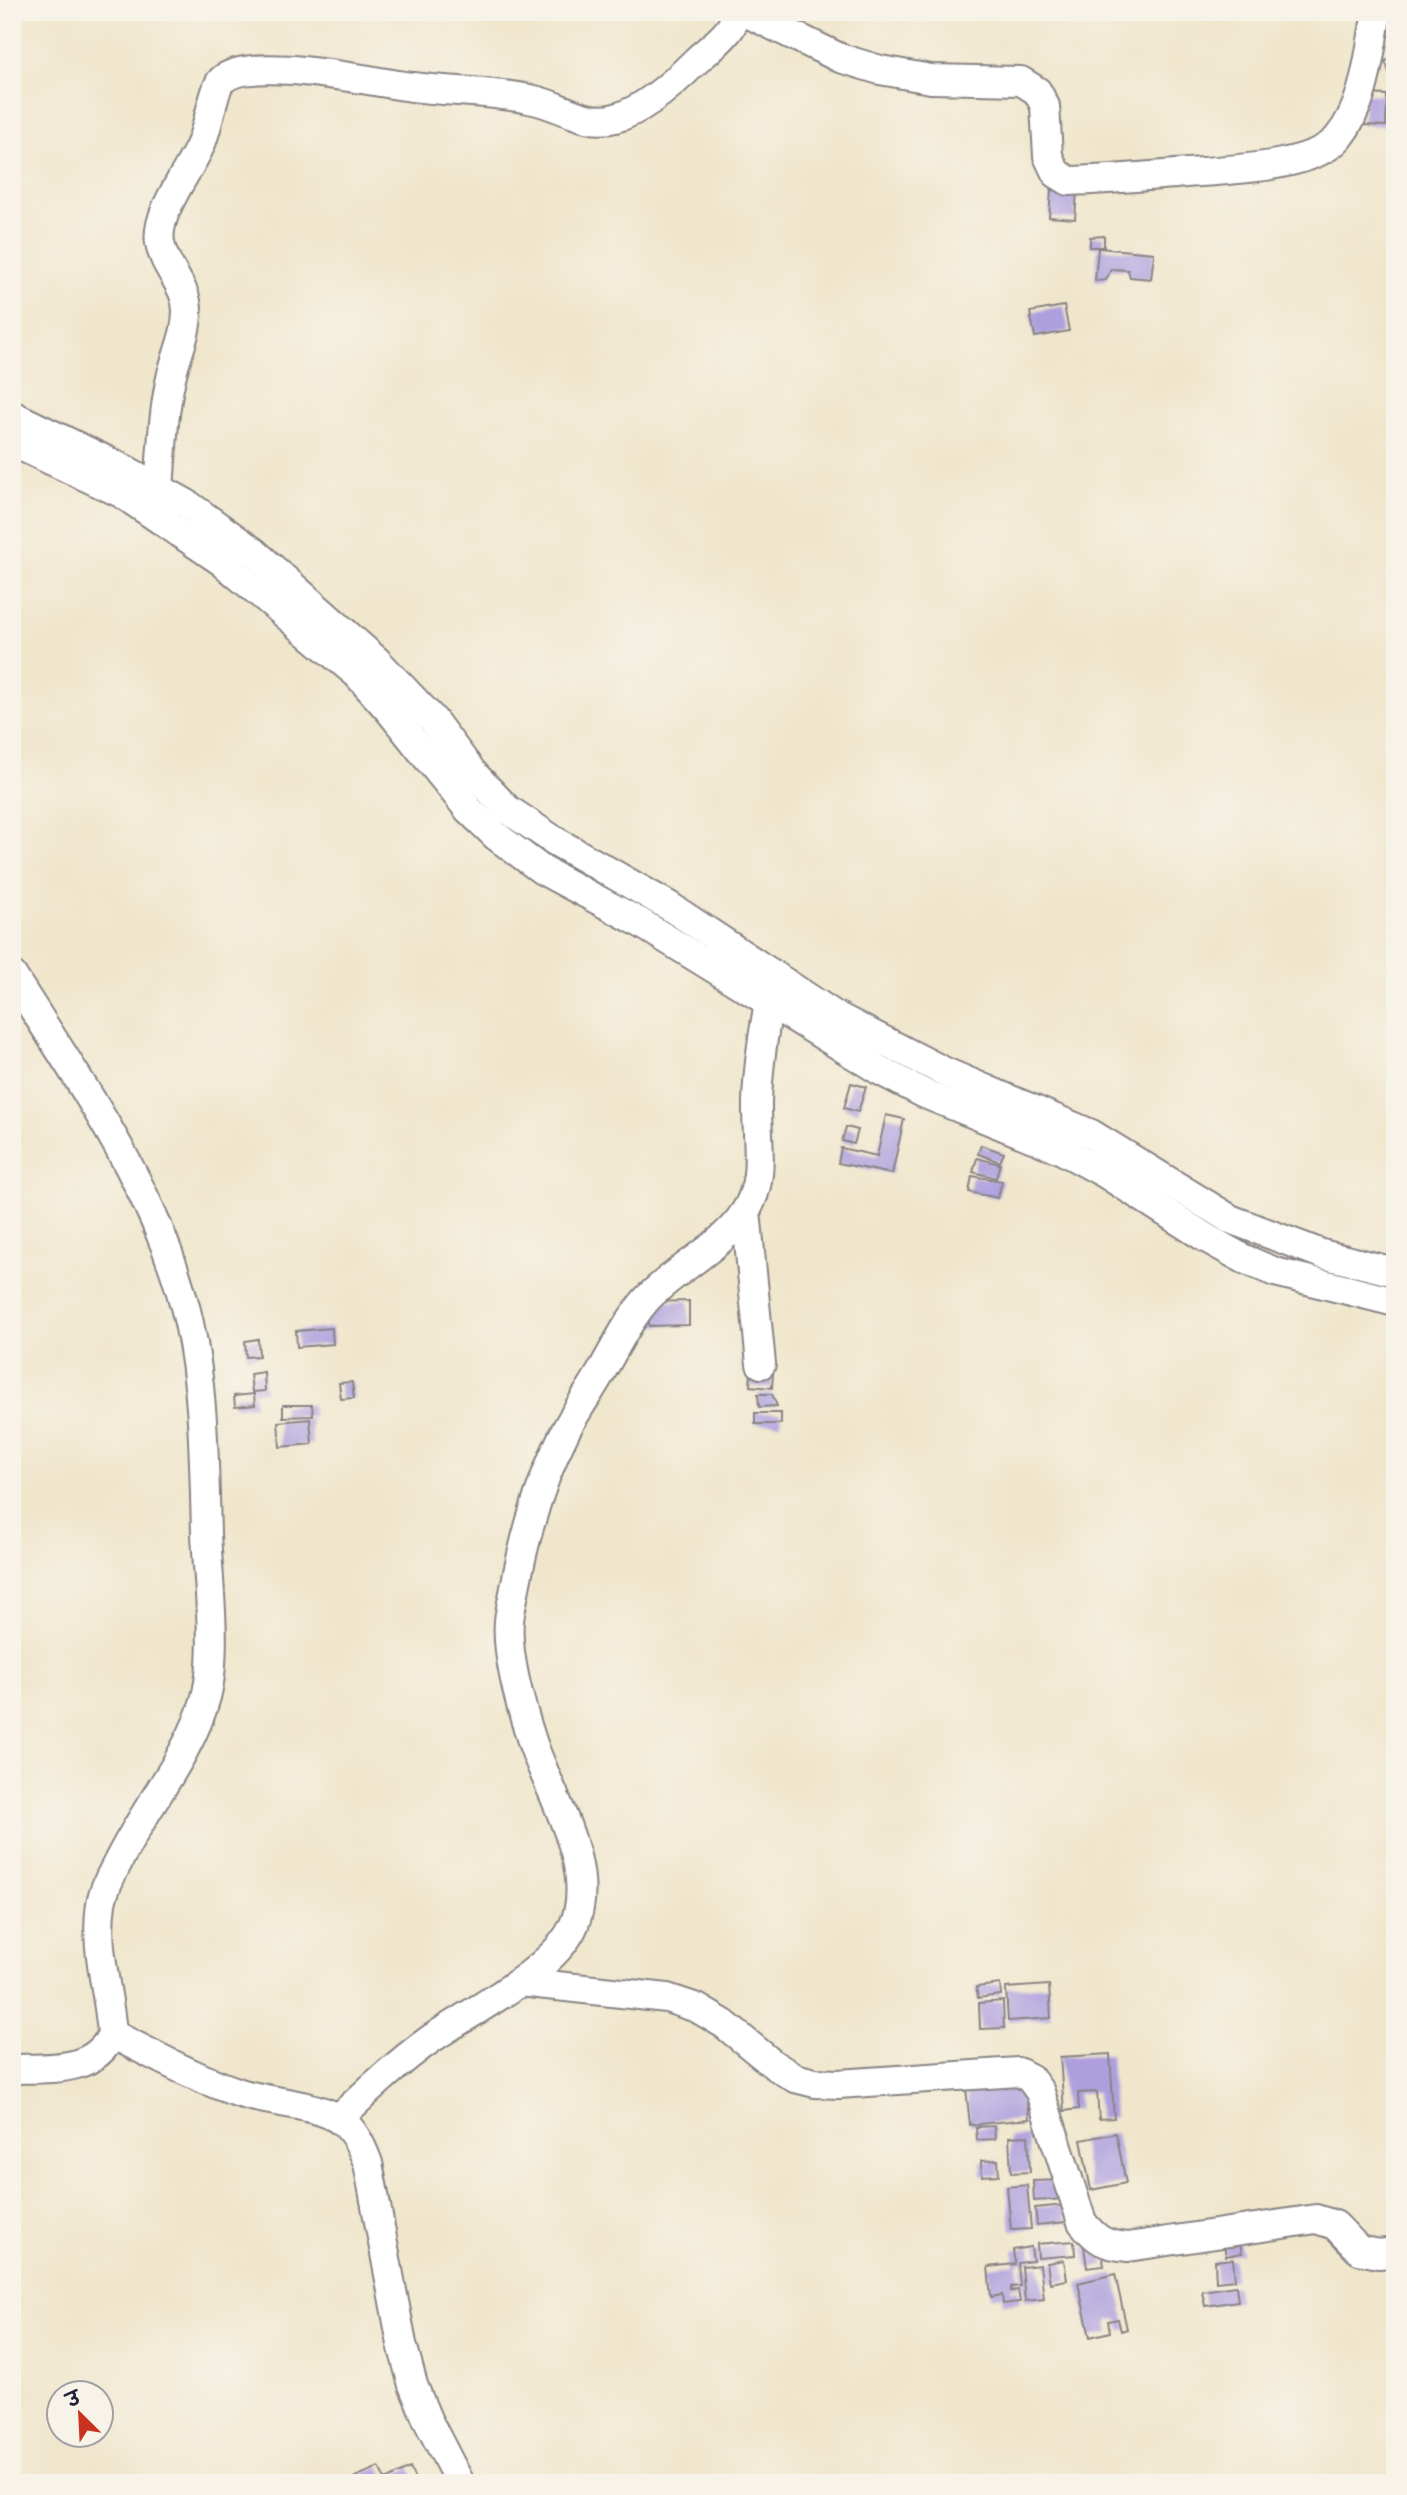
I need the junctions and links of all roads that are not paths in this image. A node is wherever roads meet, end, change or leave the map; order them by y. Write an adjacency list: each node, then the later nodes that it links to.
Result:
1 (737, 12): 6 (street)
2 (745, 12): 3 (street)
3 (1377, 12)
4 (12, 415): 6 (street)
5 (12, 442): 8 (street)
6 (159, 488): 10 (street)
7 (12, 975): 14 (street)
8 (769, 1003): 9 (street); 11 (street)
9 (746, 1211): 12 (street); 13 (street)
10 (1395, 1272)
11 (1395, 1302)
12 (761, 1364)
13 (520, 1982): 16 (street); 17 (street)
14 (112, 2034): 15 (street); 16 (street)
15 (12, 2069)
16 (338, 2119): 18 (street)
17 (1395, 2252)
18 (460, 2483)

